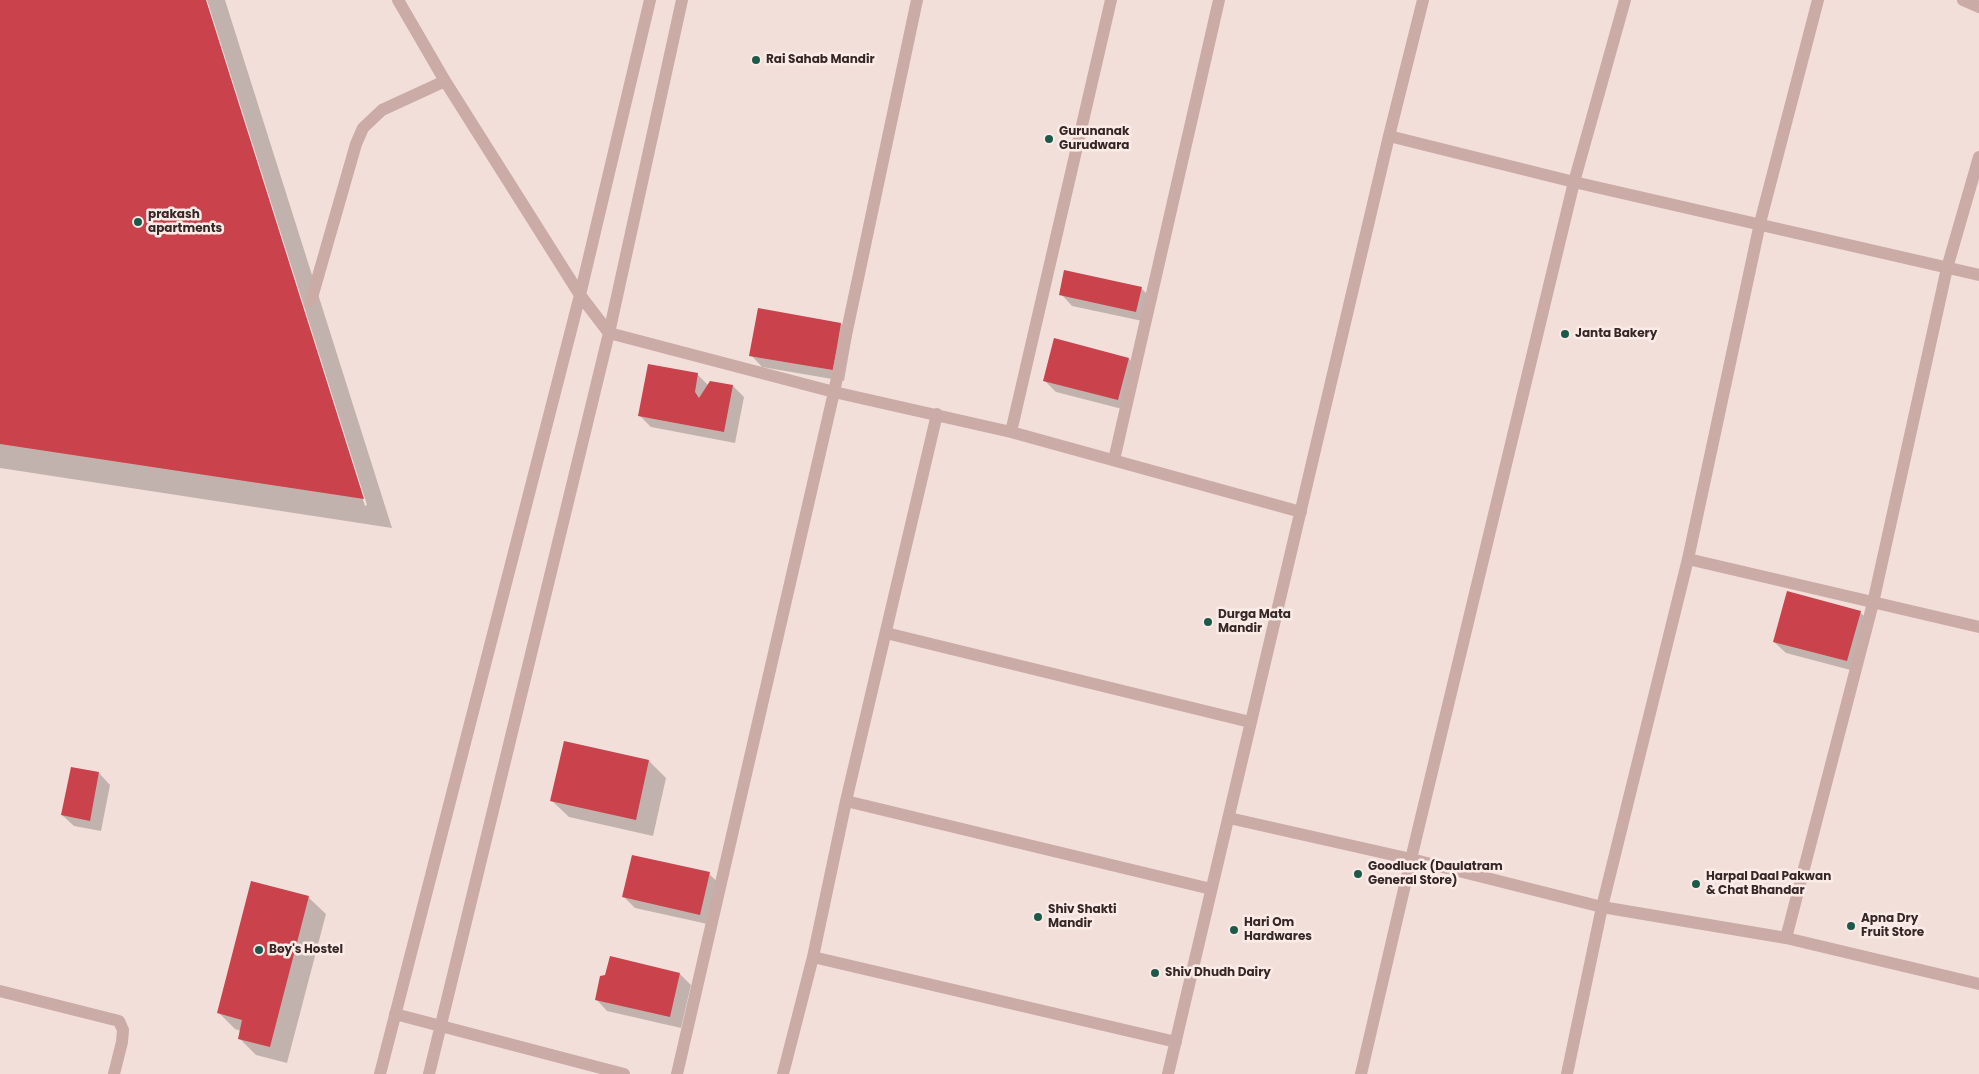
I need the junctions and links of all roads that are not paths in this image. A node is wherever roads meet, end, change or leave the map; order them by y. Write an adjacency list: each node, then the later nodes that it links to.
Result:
1 (398, 0): 12 (street)
2 (650, 0): 19 (street)
3 (682, 0): 21 (street)
4 (917, 0): 22 (street)
5 (1111, 0): 24 (street)
6 (1219, 0): 25 (street)
7 (1423, 0): 13 (street)
8 (1625, 0): 15 (street)
9 (1818, 0): 16 (street)
10 (1963, 0): 11 (street)
11 (1979, 7)
12 (445, 81): 19 (street); 20 (street)
13 (1389, 136): 15 (street); 26 (street)
14 (1979, 157): 17 (street)
15 (1574, 182): 16 (street); 34 (street)
16 (1760, 223): 17 (street); 27 (street)
17 (1947, 268): 18 (street); 28 (street)
18 (1979, 274)
19 (580, 295): 21 (street); 41 (street)
20 (311, 301)
21 (610, 333): 22 (street); 42 (street)
22 (834, 392): 23 (street); 48 (street)
23 (938, 414): 24 (street); 30 (street)
24 (1011, 432): 25 (street)
25 (1114, 460): 26 (street)
26 (1301, 512): 31 (street)
27 (1688, 560): 28 (street); 36 (street)
28 (1873, 603): 29 (street); 37 (street)
29 (1979, 627)
30 (886, 633): 31 (street); 32 (street)
31 (1250, 722): 33 (street)
32 (846, 801): 35 (street); 38 (street)
33 (1229, 818): 34 (street); 35 (street)
34 (1411, 859): 36 (street); 51 (street)
35 (1211, 889): 43 (street)
36 (1602, 907): 37 (street); 52 (street)
37 (1786, 938): 39 (street)
38 (813, 958): 43 (street); 49 (street)
39 (1979, 984)
40 (0, 991): 44 (street)
41 (396, 1014): 42 (street); 45 (street)
42 (441, 1026): 46 (street); 47 (street)
43 (1176, 1042): 50 (street)
44 (114, 1074)
45 (380, 1074)
46 (429, 1074)
47 (624, 1074)
48 (677, 1074)
49 (784, 1074)
50 (1168, 1074)
51 (1361, 1074)
52 (1567, 1074)

